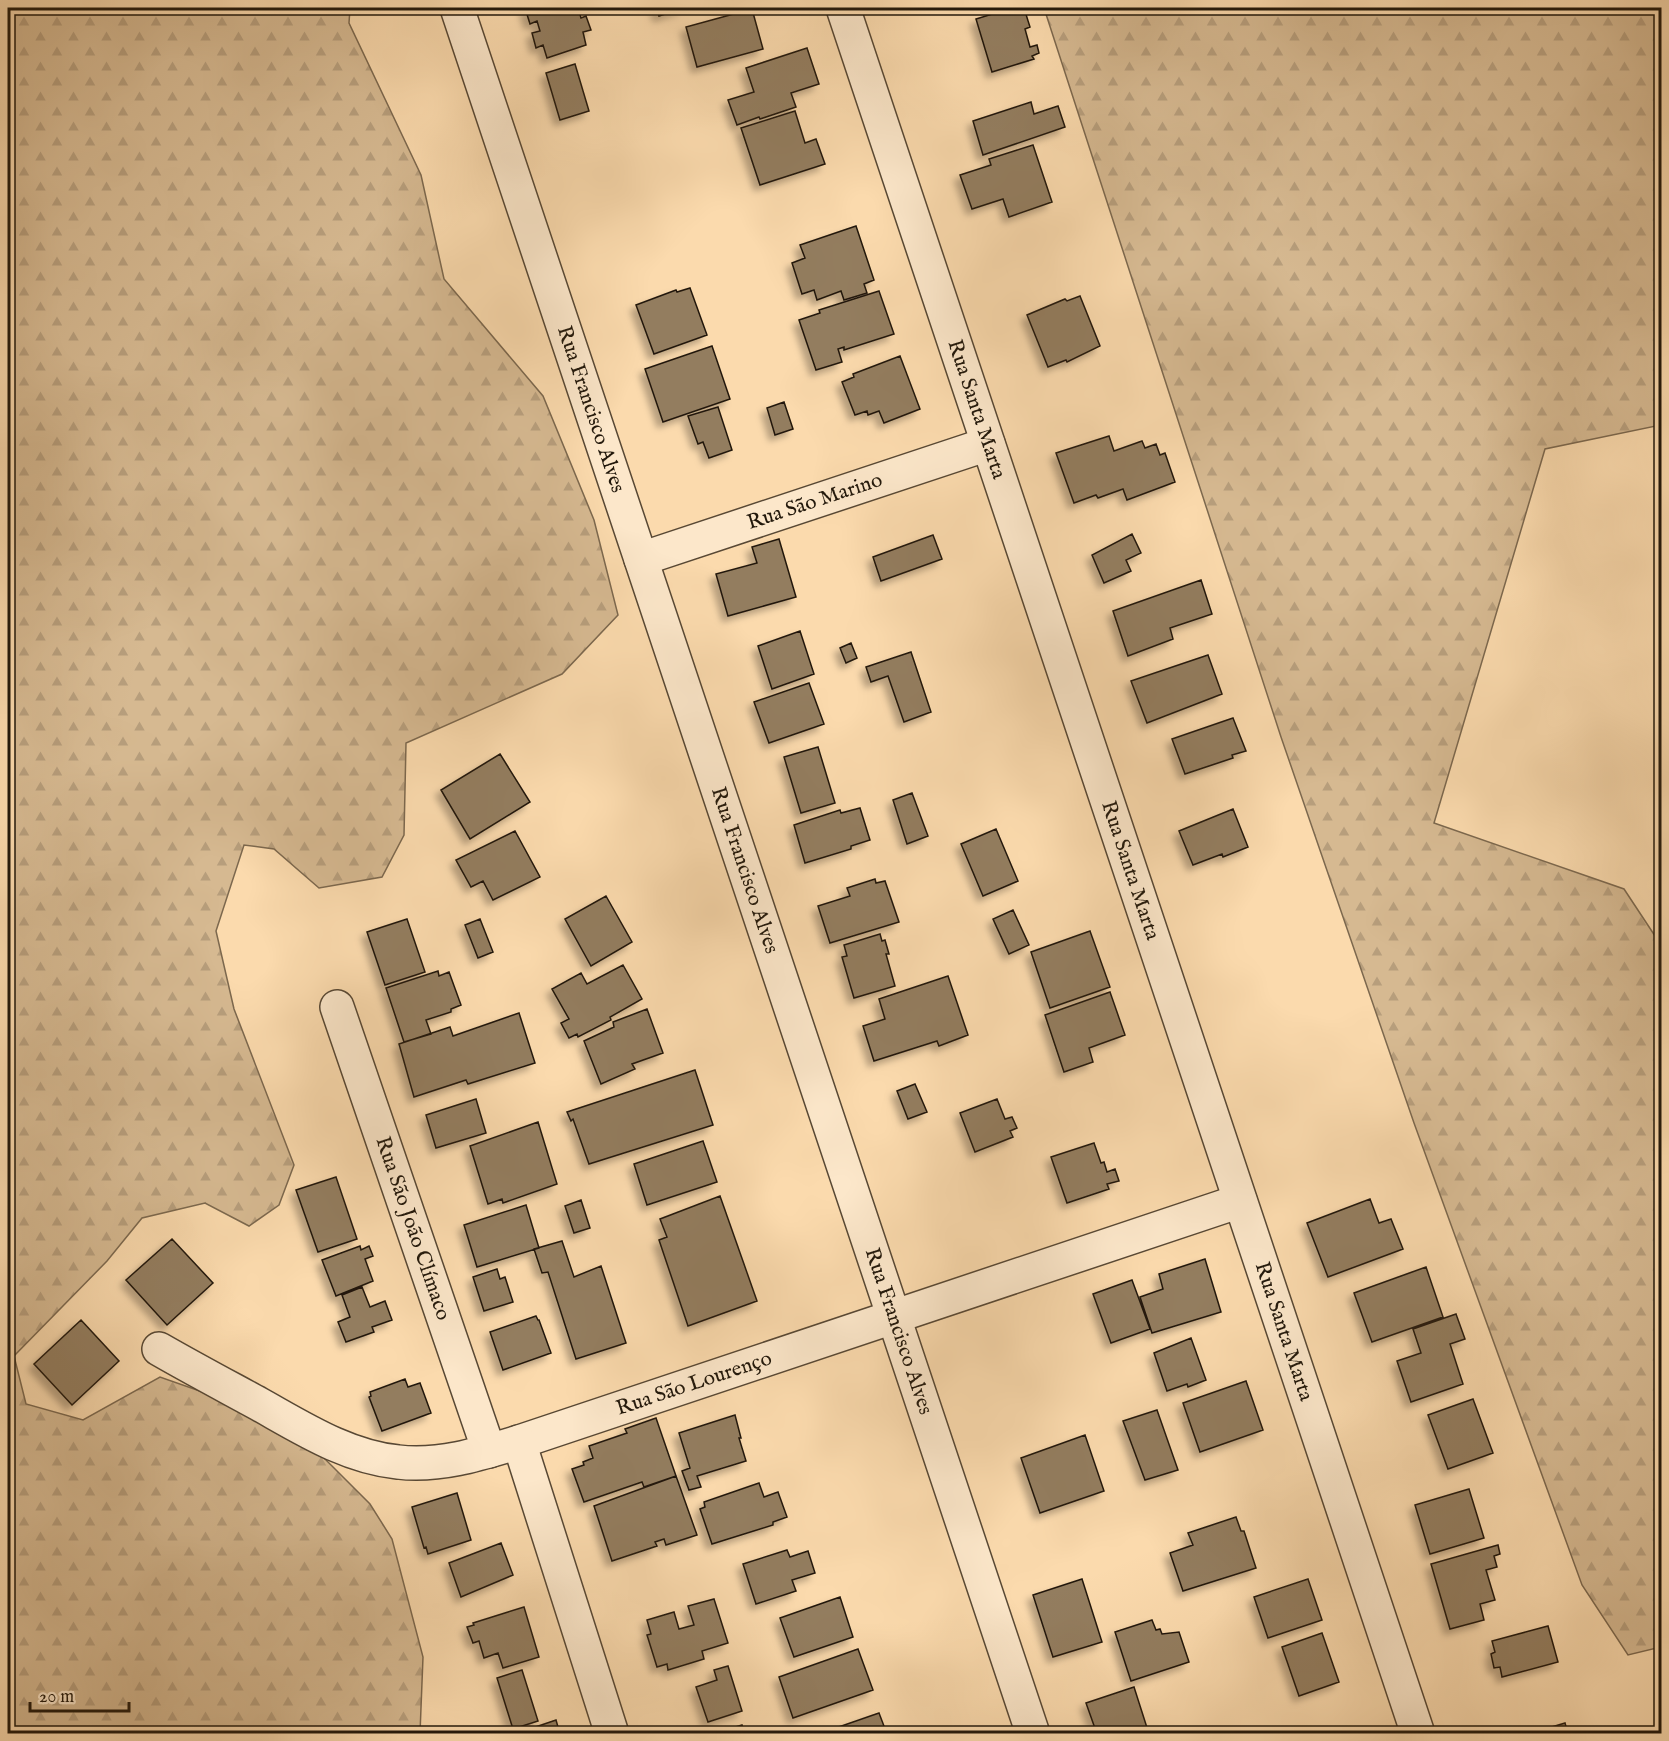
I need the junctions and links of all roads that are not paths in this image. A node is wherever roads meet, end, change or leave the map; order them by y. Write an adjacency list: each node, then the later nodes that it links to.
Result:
1 (457, 8): 4 (street, Rua Francisco Alves)
2 (843, 8): 3 (street, Rua Santa Marta)
3 (988, 444): 4 (street, Rua São Marino); 6 (street, Rua Santa Marta)
4 (641, 559): 7 (street, Rua Francisco Alves)
5 (338, 1007): 9 (street, Rua São João Clímaco)
6 (1240, 1201): 7 (street, Rua São Lourenço); 12 (street, Rua Santa Marta)
7 (894, 1318): 9 (street, Rua São Lourenço); 11 (street, Rua Francisco Alves)
8 (159, 1349): 9 (street, Rua São Lourenço)
9 (504, 1447): 10 (street, Rua São João Clímaco)
10 (612, 1734)
11 (1033, 1734)
12 (1418, 1734)

